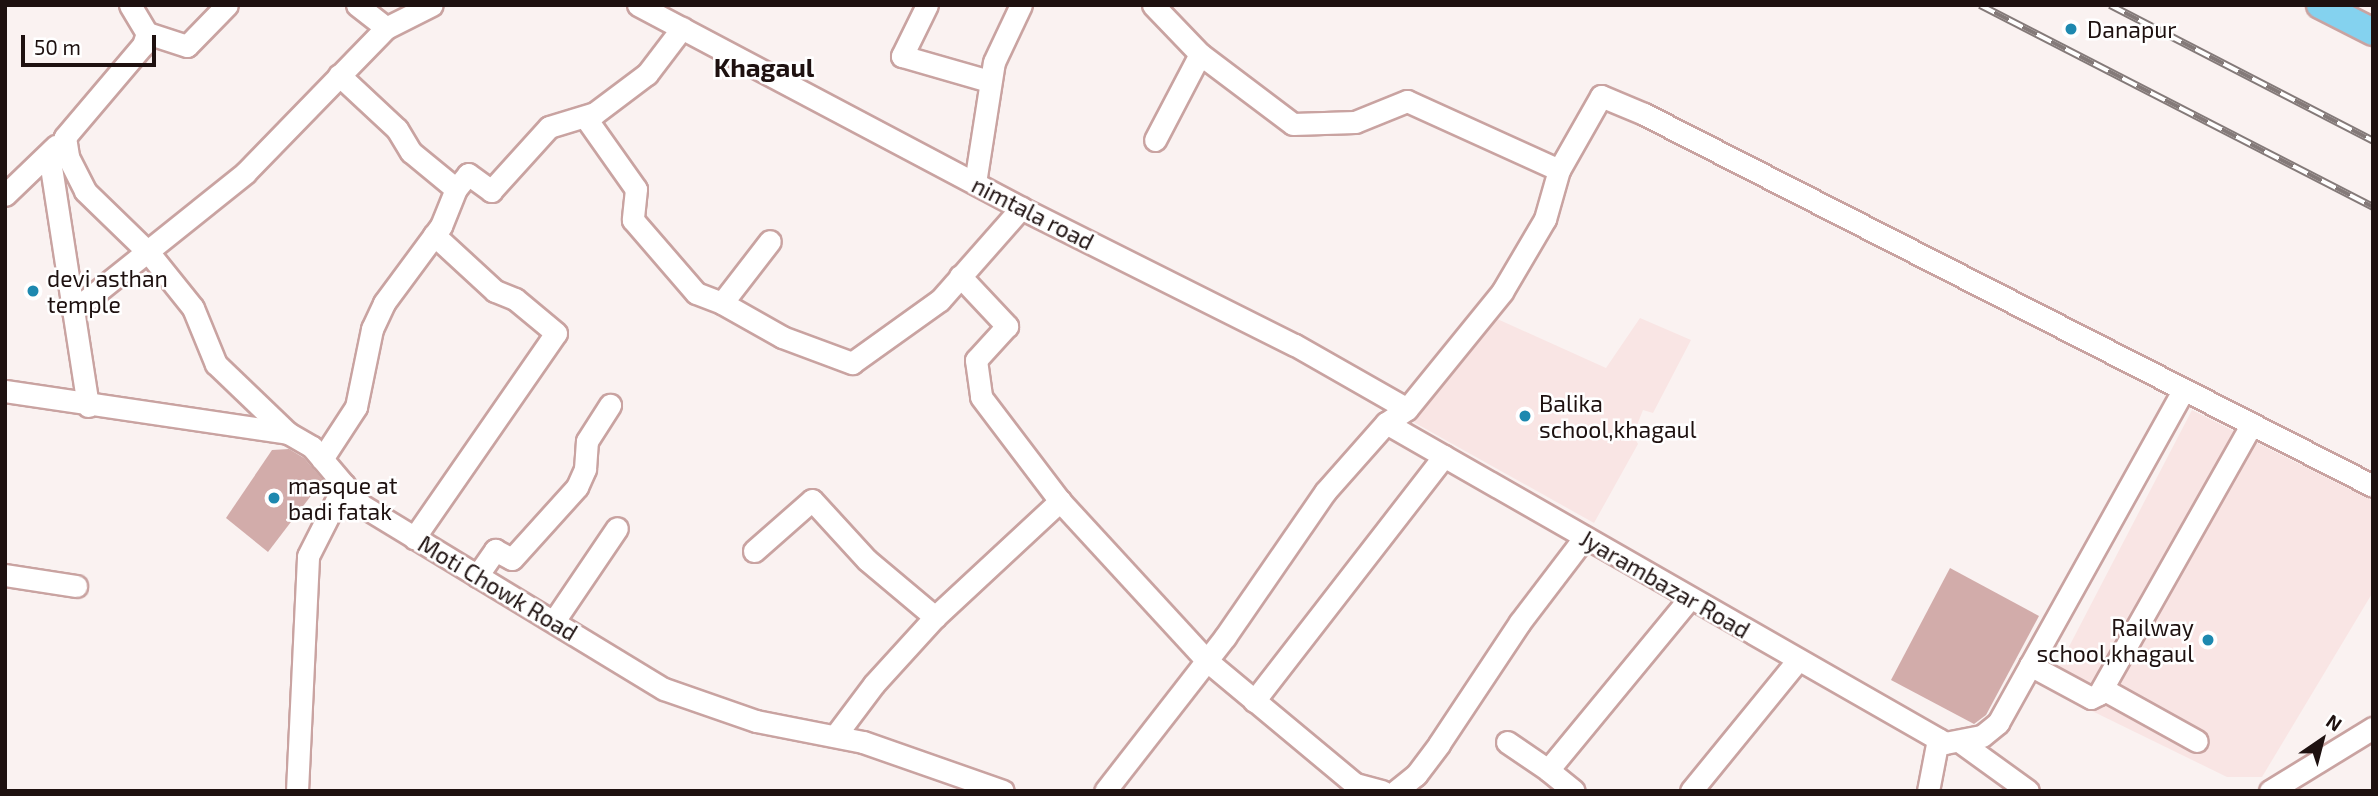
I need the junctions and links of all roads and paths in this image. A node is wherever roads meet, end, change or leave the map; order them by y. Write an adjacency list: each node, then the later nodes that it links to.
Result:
1 (130, 5): 13 (street)
2 (227, 5): 13 (street)
3 (357, 5): 10 (street)
4 (432, 5): 10 (street)
5 (638, 5): 11 (street, nimtala road)
6 (928, 5): 16 (street)
7 (1021, 5): 16 (street)
8 (1153, 5): 14 (street)
9 (2320, 5): 12 (main road)
10 (386, 28): 15 (street)
11 (682, 28): 17 (street); 22 (street, nimtala road)
12 (2373, 32)
13 (147, 33): 18 (street)
14 (1199, 54): 19 (street); 21 (street)
15 (339, 75): 23 (street); 28 (street)
16 (989, 81): 22 (street)
17 (585, 117): 23 (street); 30 (street)
18 (65, 137): 20 (street); 28 (street)
19 (1155, 140)
20 (49, 154): 24 (street); 31 (street)
21 (1559, 170): 32 (street); 36 (street)
22 (975, 183): 25 (street, nimtala road)
23 (456, 189): 26 (street)
24 (5, 195)
25 (1021, 208): 29 (street); 36 (street, nimtala road)
26 (434, 235): 41 (street); 46 (street)
27 (770, 241): 30 (street)
28 (149, 253): 31 (street); 39 (street)
29 (960, 276): 30 (street); 44 (street)
30 (722, 303)
31 (73, 311): 34 (street)
32 (2183, 390): 38 (street); 57 (street)
33 (5, 391): 34 (street, Moti Chowk Road)
34 (88, 405): 39 (street, Moti Chowk Road)
35 (610, 405): 50 (street)
36 (1407, 409): 37 (street)
37 (1386, 422): 40 (street, Jyarambazar Road); 55 (street)
38 (2252, 424): 43 (street); 58 (street)
39 (288, 433): 41 (street, Moti Chowk Road)
40 (1444, 456): 47 (street, Jyarambazar Road); 59 (street)
41 (322, 459): 42 (street, Moti Chowk Road)
42 (344, 485): 46 (street, Moti Chowk Road); 66 (street)
43 (2373, 486)
44 (1060, 501): 53 (street); 55 (street)
45 (617, 528): 54 (street)
46 (414, 538): 50 (street, Moti Chowk Road)
47 (1584, 538): 52 (street, Jyarambazar Road); 70 (street)
48 (754, 551): 53 (street)
49 (5, 575): 51 (street)
50 (477, 576): 54 (street, Moti Chowk Road)
51 (76, 586)
52 (1689, 599): 56 (street, Jyarambazar Road); 65 (street)
53 (935, 617): 61 (street)
54 (554, 621): 61 (street, Moti Chowk Road)
55 (1206, 660): 59 (street); 68 (street)
56 (1798, 660): 63 (street, Jyarambazar Road); 72 (street)
57 (2030, 665): 58 (street); 63 (street)
58 (2103, 689): 62 (street)
59 (1254, 701): 69 (street)
60 (2373, 728): 75 (street)
61 (835, 736): 67 (street, Moti Chowk Road)
62 (2197, 740)
63 (1947, 741): 73 (street); 74 (street, Jyarambazar Road)
64 (1507, 742): 65 (street)
65 (1548, 770): 71 (street)
66 (297, 791)
67 (1003, 791)
68 (1105, 791)
69 (1382, 791)
70 (1396, 791)
71 (1574, 791)
72 (1691, 791)
73 (1928, 791)
74 (2028, 791)
75 (2270, 791)

